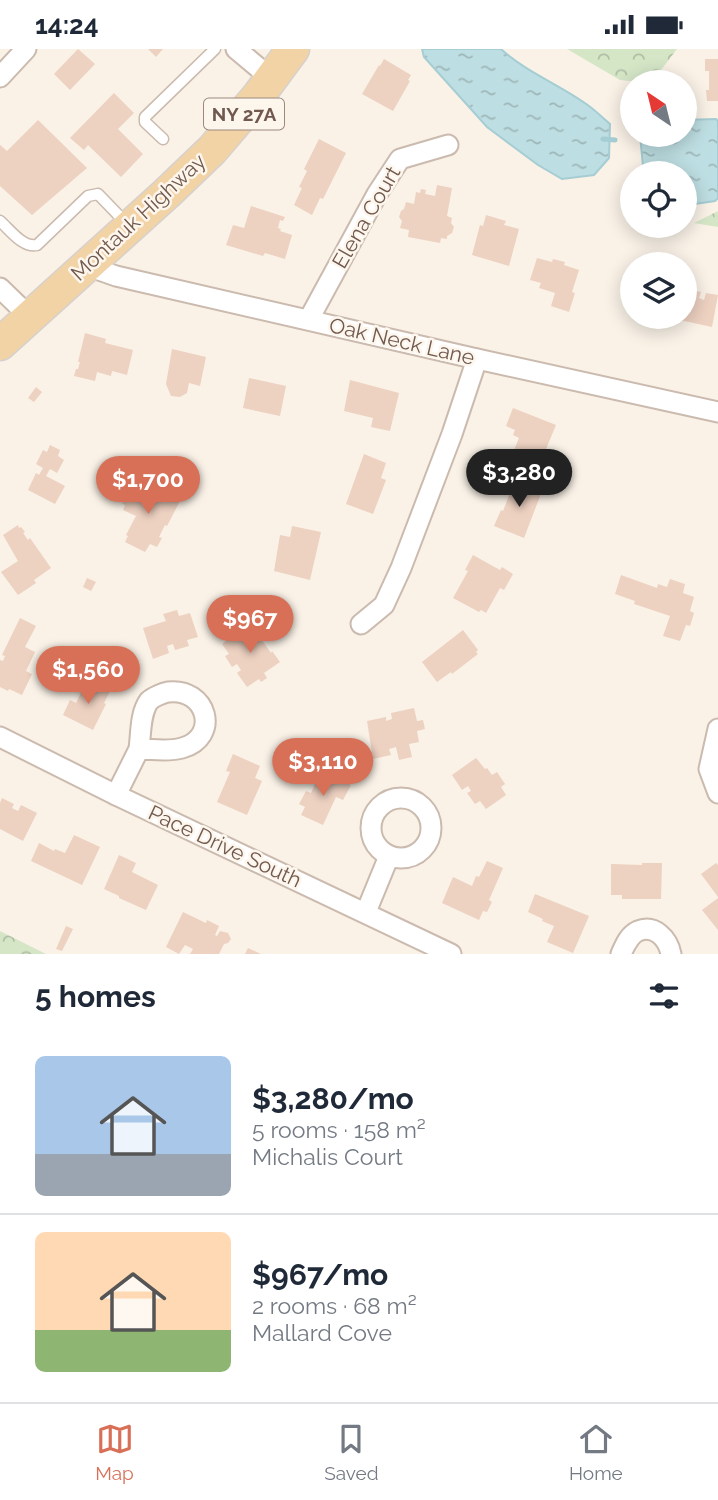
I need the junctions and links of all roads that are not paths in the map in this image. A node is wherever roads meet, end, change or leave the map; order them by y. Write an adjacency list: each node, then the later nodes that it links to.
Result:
1 (26, 49): 5 (street)
2 (215, 49): 7 (lane)
3 (236, 49): 6 (street)
4 (293, 49): 6 (main road, Montauk Highway / NY 27A)
5 (0, 77)
6 (272, 79): 10 (main road, Montauk Highway / NY 27A)
7 (163, 139)
8 (448, 145): 14 (street, Elena Court)
9 (0, 221): 10 (lane)
10 (129, 227): 11 (main road, Montauk Highway / NY 27A)
11 (88, 264): 13 (main road, Montauk Highway / NY 27A); 14 (street, Oak Neck Lane)
12 (0, 288): 13 (street)
13 (30, 317): 15 (main road, Montauk Highway / NY 27A)
14 (309, 319): 16 (street, Oak Neck Lane)
15 (0, 344)
16 (477, 359): 17 (street, Oak Neck Lane); 18 (street)
17 (718, 412)
18 (361, 624)
19 (718, 729): 22 (street)
20 (0, 737): 23 (street, Pace Drive South)
21 (139, 749): 23 (street)
22 (718, 793)
23 (116, 795): 25 (street, Pace Drive South)
24 (389, 856): 25 (street)
25 (366, 912): 26 (street, Pace Drive South)
26 (451, 954)
27 (621, 954): 28 (street)
28 (671, 954)

